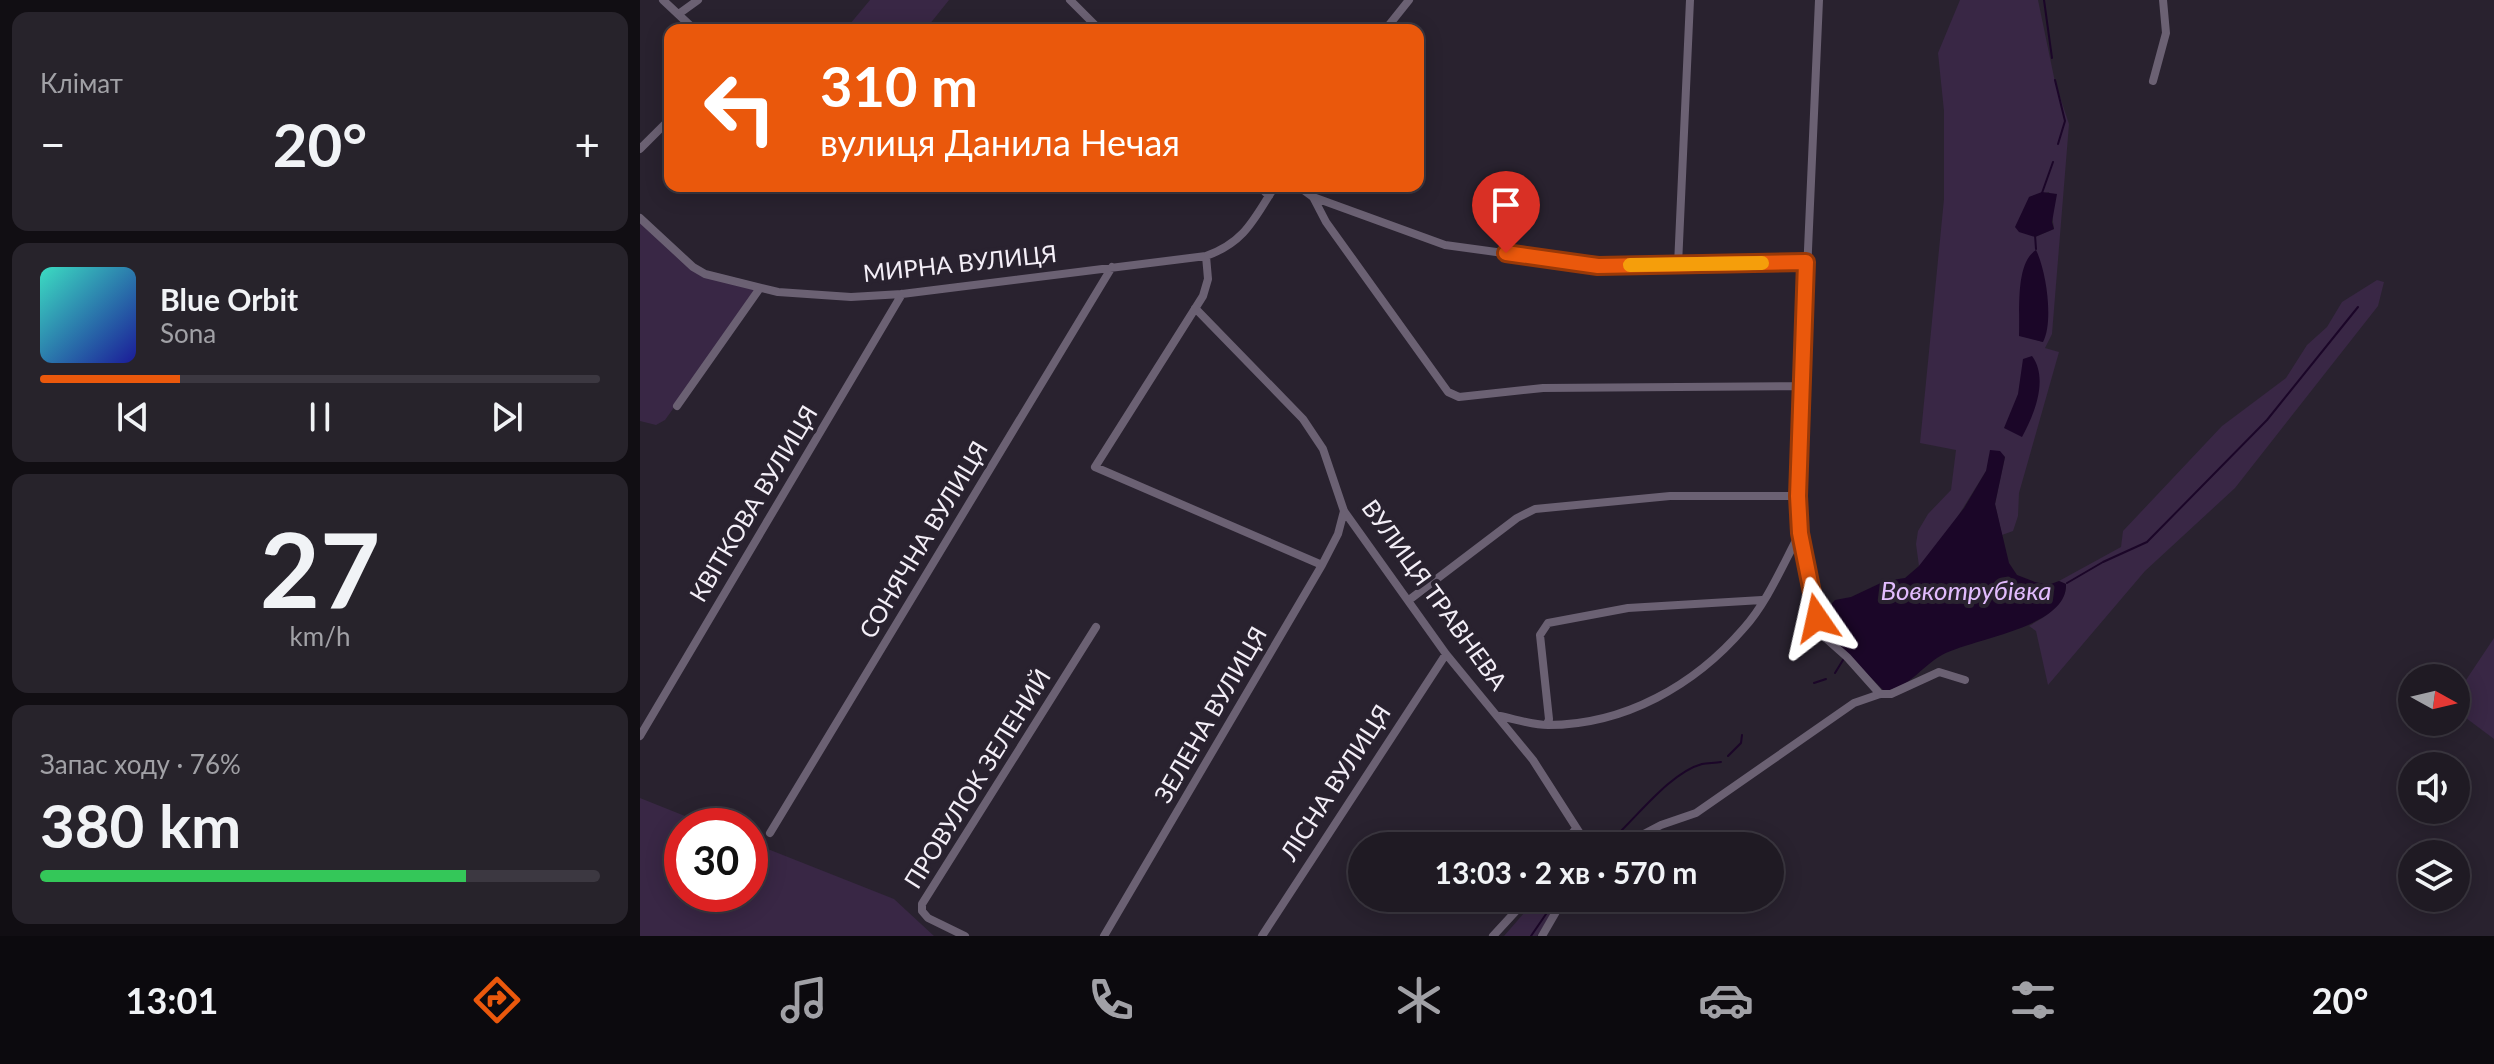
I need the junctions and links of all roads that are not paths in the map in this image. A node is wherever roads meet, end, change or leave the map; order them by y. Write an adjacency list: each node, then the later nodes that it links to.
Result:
1 (663, 0): 8 (street)
2 (698, 0): 8 (street)
3 (1070, 0): 10 (street)
4 (1409, 0): 11 (street)
5 (1690, 0): 23 (street)
6 (1819, 0): 22 (street)
7 (2163, 0): 12 (street)
8 (680, 13): 9 (street)
9 (690, 24)
10 (1094, 24)
11 (1390, 24)
12 (2153, 81)
13 (664, 125): 14 (street)
14 (640, 149)
15 (1265, 192): 18 (street)
16 (1271, 192): 18 (street, МИРНА ВУЛИЦЯ)
17 (1306, 192): 19 (street)
18 (1269, 196): 21 (street, МИРНА ВУЛИЦЯ)
19 (1313, 197): 23 (street); 28 (street)
20 (640, 218): 25 (street, МИРНА ВУЛИЦЯ)
21 (1206, 256): 24 (street, МИРНА ВУЛИЦЯ); 27 (street)
22 (1806, 262): 23 (street); 28 (street)
23 (1678, 265)
24 (1112, 267): 26 (street, МИРНА ВУЛИЦЯ); 45 (street, СОНЯЧНА ВУЛИЦЯ)
25 (760, 288): 26 (street, МИРНА ВУЛИЦЯ); 29 (street)
26 (902, 294): 42 (street, КВІТКОВА ВУЛИЦЯ)
27 (1195, 308): 31 (street, ВУЛИЦЯ ТРАВНЕВА); 33 (street)
28 (1802, 386): 30 (street)
29 (677, 406)
30 (1798, 496): 32 (street); 34 (street)
31 (1344, 511): 33 (street, ЗЕЛЕНА ВУЛИЦЯ); 34 (street, ВУЛИЦЯ ТРАВНЕВА)
32 (1800, 533): 35 (street); 39 (street)
33 (1322, 565): 49 (street, ЗЕЛЕНА ВУЛИЦЯ)
34 (1409, 600): 37 (street, ВУЛИЦЯ ТРАВНЕВА)
35 (1762, 600): 41 (street); 41 (street)
36 (1096, 627): 48 (street, ПРОВУЛОК ЗЕЛЕНИЙ)
37 (1446, 654): 40 (street, ВУЛИЦЯ ТРАВНЕВА); 50 (street, ЛІСНА ВУЛИЦЯ)
38 (1965, 680): 39 (street)
39 (1880, 694): 44 (street)
40 (1499, 716): 41 (street); 43 (street, ВУЛИЦЯ ТРАВНЕВА)
41 (1547, 725)
42 (640, 736)
43 (1575, 830)
44 (1648, 832)
45 (770, 833)
46 (1515, 912): 51 (street)
47 (1556, 912): 52 (street)
48 (965, 936)
49 (1104, 936)
50 (1262, 936)
51 (1493, 936)
52 (1542, 936)

